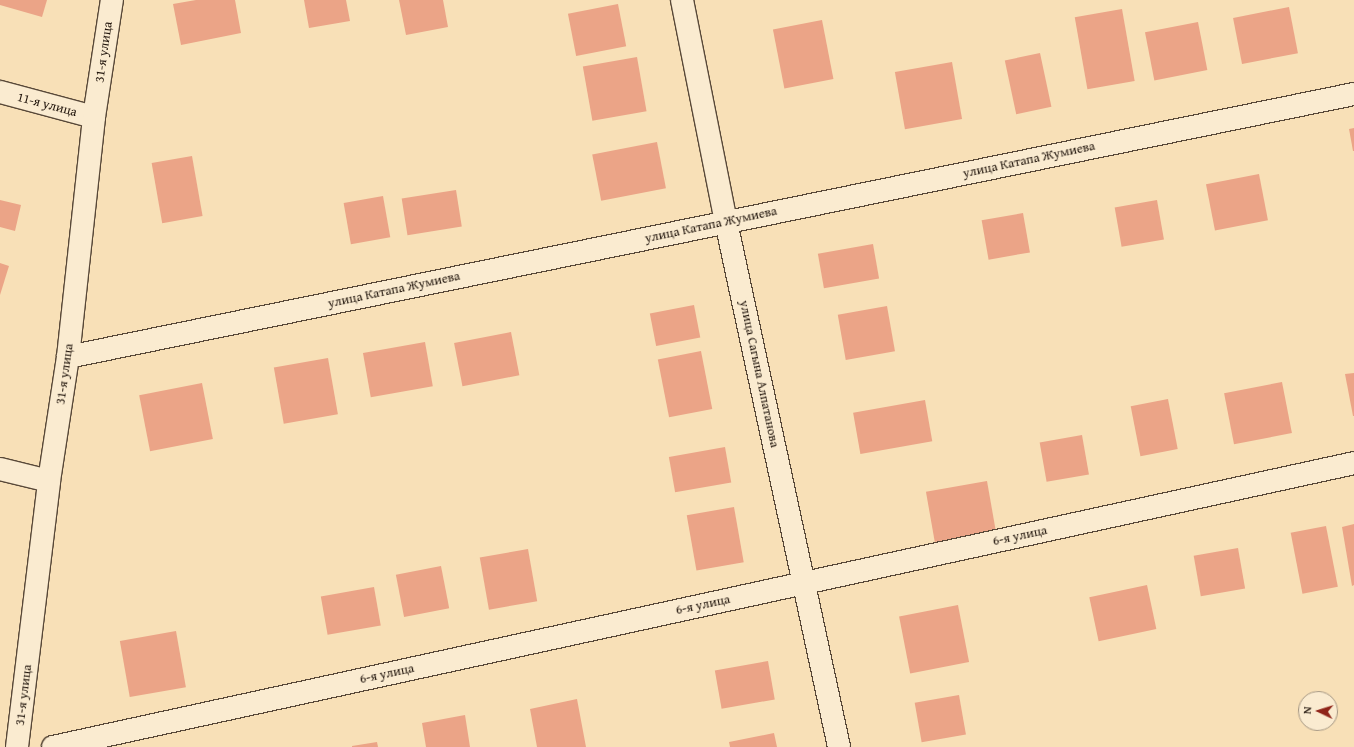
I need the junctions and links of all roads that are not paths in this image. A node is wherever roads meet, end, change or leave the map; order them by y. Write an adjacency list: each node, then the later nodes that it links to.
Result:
1 (112, 0): 5 (street, 31-я улица)
2 (682, 0): 6 (street, улица Сагына Алпатанова)
3 (0, 92): 5 (street, 11-я улица)
4 (1354, 94): 6 (street, улица Катапа Жумиева)
5 (94, 118): 7 (street, 31-я улица)
6 (726, 222): 7 (street, улица Катапа Жумиева); 11 (street, улица Сагына Алпатанова)
7 (68, 357): 10 (street, 31-я улица)
8 (1354, 463): 11 (street, 6-я улица)
9 (0, 469): 10 (street)
10 (49, 481): 12 (street, 31-я улица)
11 (804, 583): 13 (street, 6-я улица); 14 (street, улица Сагына Алпатанова)
12 (17, 747)
13 (53, 747)
14 (840, 747)

